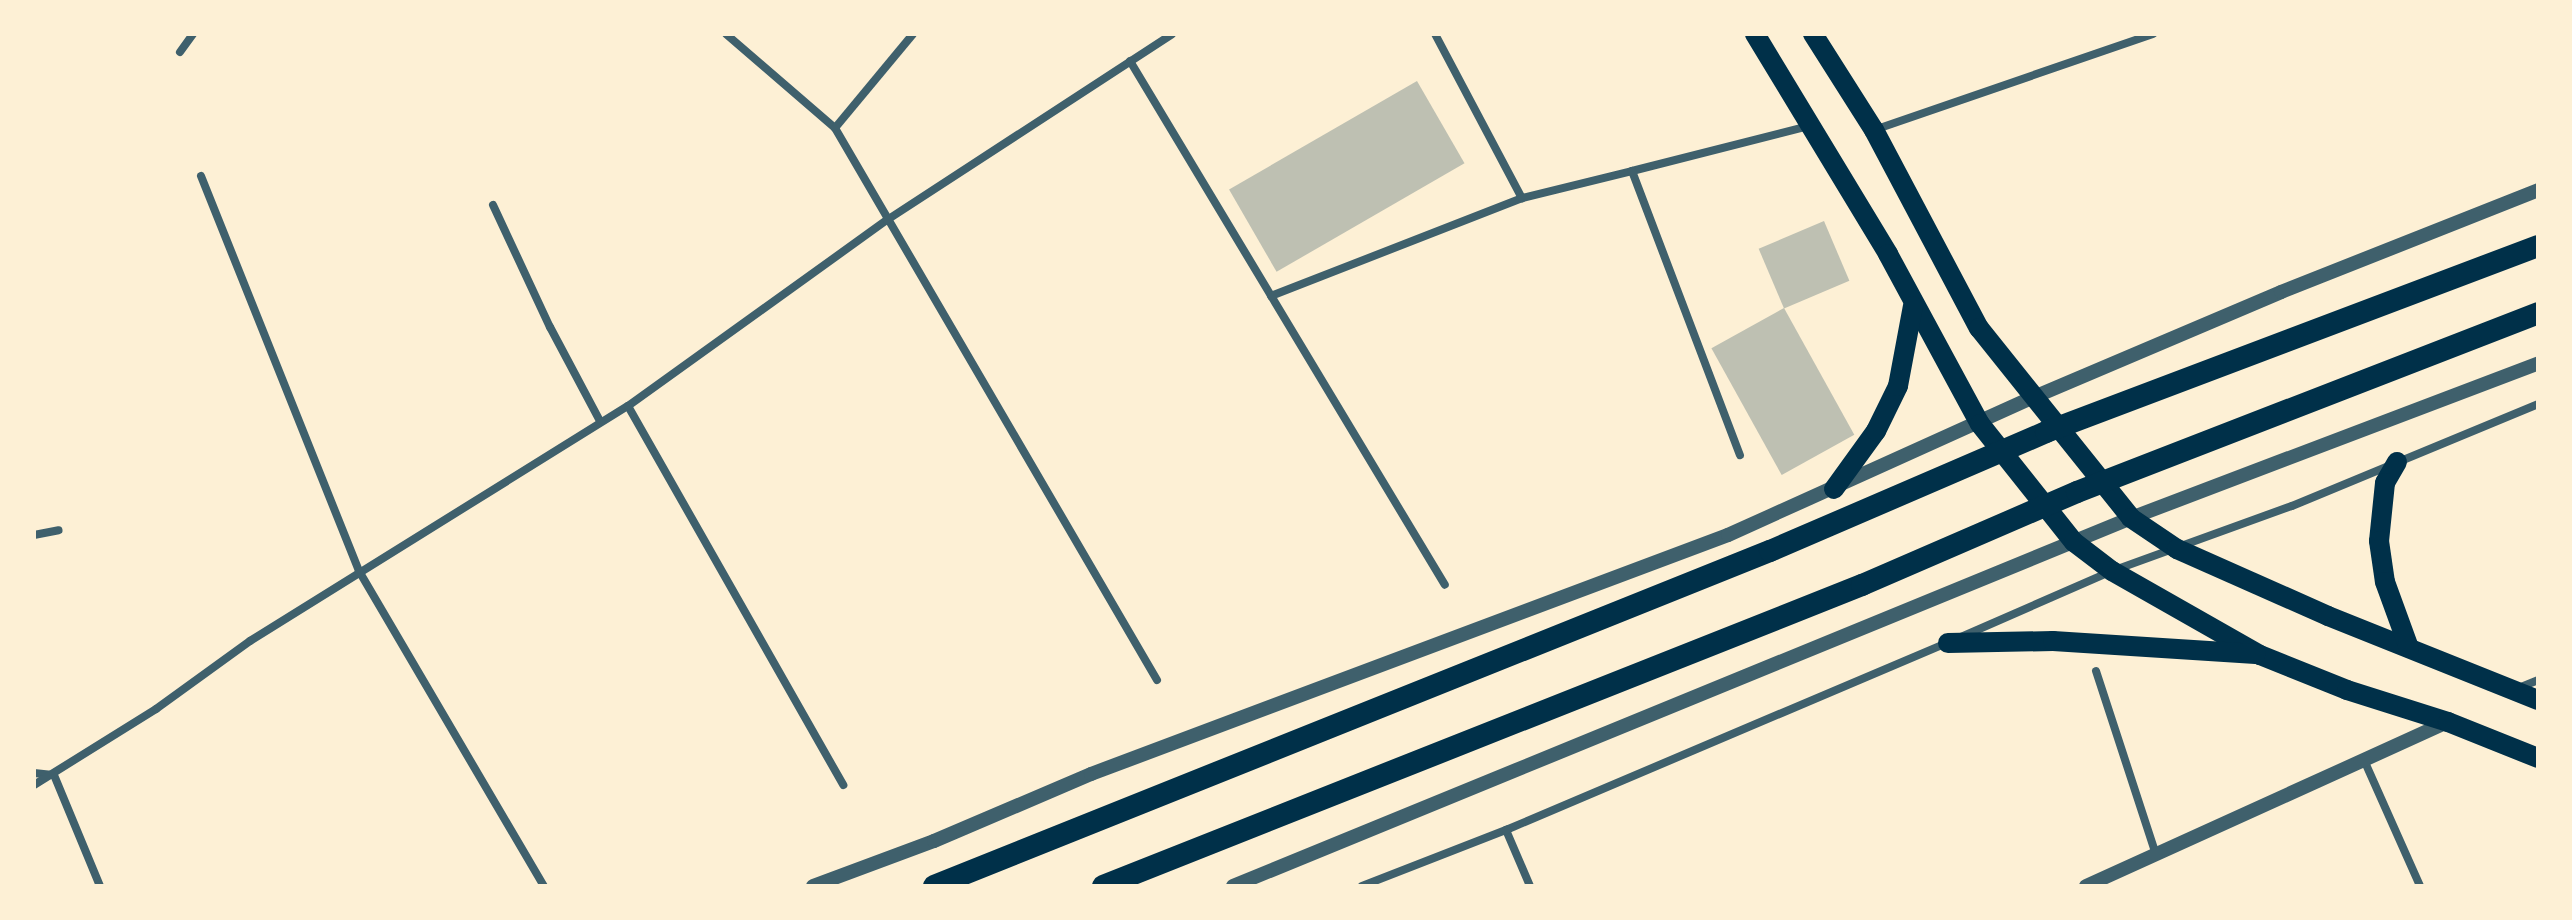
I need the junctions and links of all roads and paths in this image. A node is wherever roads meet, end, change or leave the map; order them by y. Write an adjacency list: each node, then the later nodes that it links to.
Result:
1 (193, 34): 11 (street)
2 (726, 34): 14 (street)
3 (913, 34): 14 (street)
4 (1157, 34): 10 (street)
5 (1172, 34): 10 (street)
6 (1435, 34): 19 (street)
7 (1755, 34): 13 (main road)
8 (1813, 34): 15 (main road)
9 (2153, 34): 15 (street)
10 (1154, 46): 12 (street)
11 (180, 52)
12 (1130, 61): 21 (street); 23 (street)
13 (1810, 126): 16 (street); 24 (main road)
14 (835, 128): 21 (street)
15 (1874, 130): 27 (main road)
16 (1632, 171): 19 (street); 32 (street)
17 (201, 176): 40 (street)
18 (2538, 190): 27 (street)
19 (1522, 198): 23 (street)
20 (493, 205): 30 (street)
21 (887, 220): 29 (street); 47 (street)
22 (2538, 246): 63 (highway)
23 (1271, 296): 42 (street)
24 (1913, 306): 31 (main road); 34 (main road)
25 (2538, 313): 64 (highway)
26 (2538, 363): 35 (street)
27 (2034, 397): 31 (street); 35 (main road)
28 (2538, 404): 33 (street)
29 (628, 406): 30 (street); 57 (street)
30 (600, 421): 40 (street)
31 (1980, 424): 34 (street); 38 (main road)
32 (1740, 455)
33 (2397, 462): 39 (street); 44 (main road)
34 (1834, 489): 62 (street)
35 (2131, 518): 38 (street); 39 (main road)
36 (59, 530): 37 (street)
37 (34, 535)
38 (2074, 542): 41 (main road); 65 (street)
39 (2177, 549): 41 (street); 44 (main road)
40 (359, 571): 55 (street); 61 (street)
41 (2112, 571): 43 (street); 45 (main road)
42 (1445, 585)
43 (1948, 643): 45 (main road); 58 (street)
44 (2409, 648): 49 (main road)
45 (2260, 655): 51 (main road)
46 (2096, 671): 59 (street)
47 (1157, 680)
48 (2538, 680): 49 (street)
49 (2514, 690): 50 (main road)
50 (2538, 700)
51 (2448, 722): 52 (main road); 53 (street)
52 (2538, 758)
53 (2364, 760): 59 (street); 69 (street)
54 (34, 773): 55 (street)
55 (54, 775): 56 (street); 60 (street)
56 (34, 785)
57 (843, 785)
58 (1506, 830): 66 (street); 67 (street)
59 (2156, 855): 68 (street)
60 (100, 886)
61 (544, 886)
62 (813, 886)
63 (934, 886)
64 (1103, 886)
65 (1233, 886)
66 (1362, 886)
67 (1530, 886)
68 (2086, 886)
69 (2420, 886)

